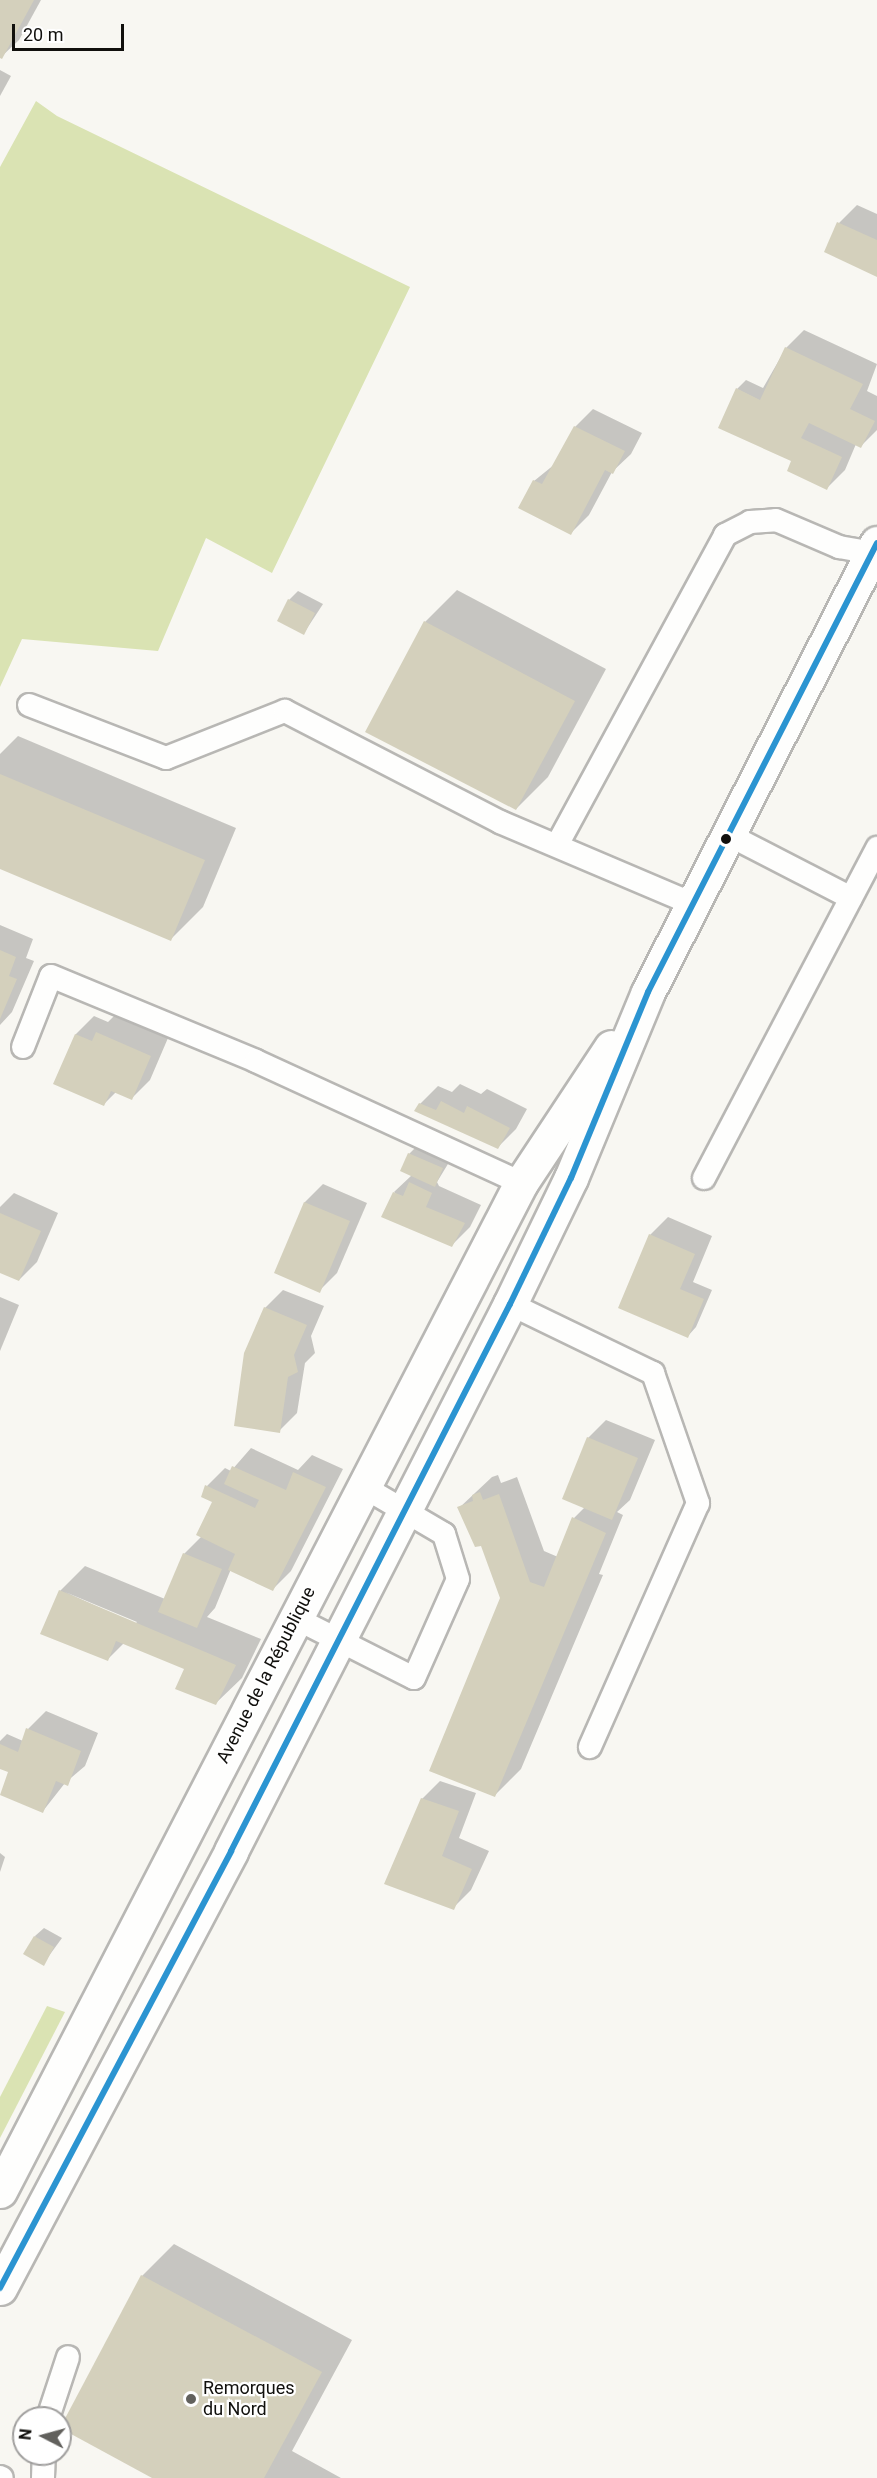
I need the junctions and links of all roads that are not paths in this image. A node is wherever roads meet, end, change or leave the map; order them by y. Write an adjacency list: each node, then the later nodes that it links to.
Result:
1 (875, 548): 3 (main road); 4 (lane)
2 (28, 705): 4 (lane)
3 (729, 835): 6 (lane); 7 (main road)
4 (557, 845): 7 (lane)
5 (877, 848): 6 (lane)
6 (851, 898): 11 (lane)
7 (693, 904): 8 (main road)
8 (648, 993): 10 (main road, Avenue de la République); 12 (main road)
9 (23, 1047): 10 (lane)
10 (527, 1172): 13 (main road, Avenue de la République)
11 (704, 1178)
12 (510, 1304): 14 (main road); 17 (lane)
13 (364, 1487): 14 (lane); 15 (main road, Avenue de la République)
14 (405, 1510): 16 (main road); 16 (lane)
15 (296, 1618): 16 (lane); 18 (main road, Avenue de la République)
16 (339, 1640): 19 (main road)
17 (590, 1747)
18 (0, 2191)
19 (0, 2288)
20 (68, 2357): 21 (lane)
21 (52, 2406)

